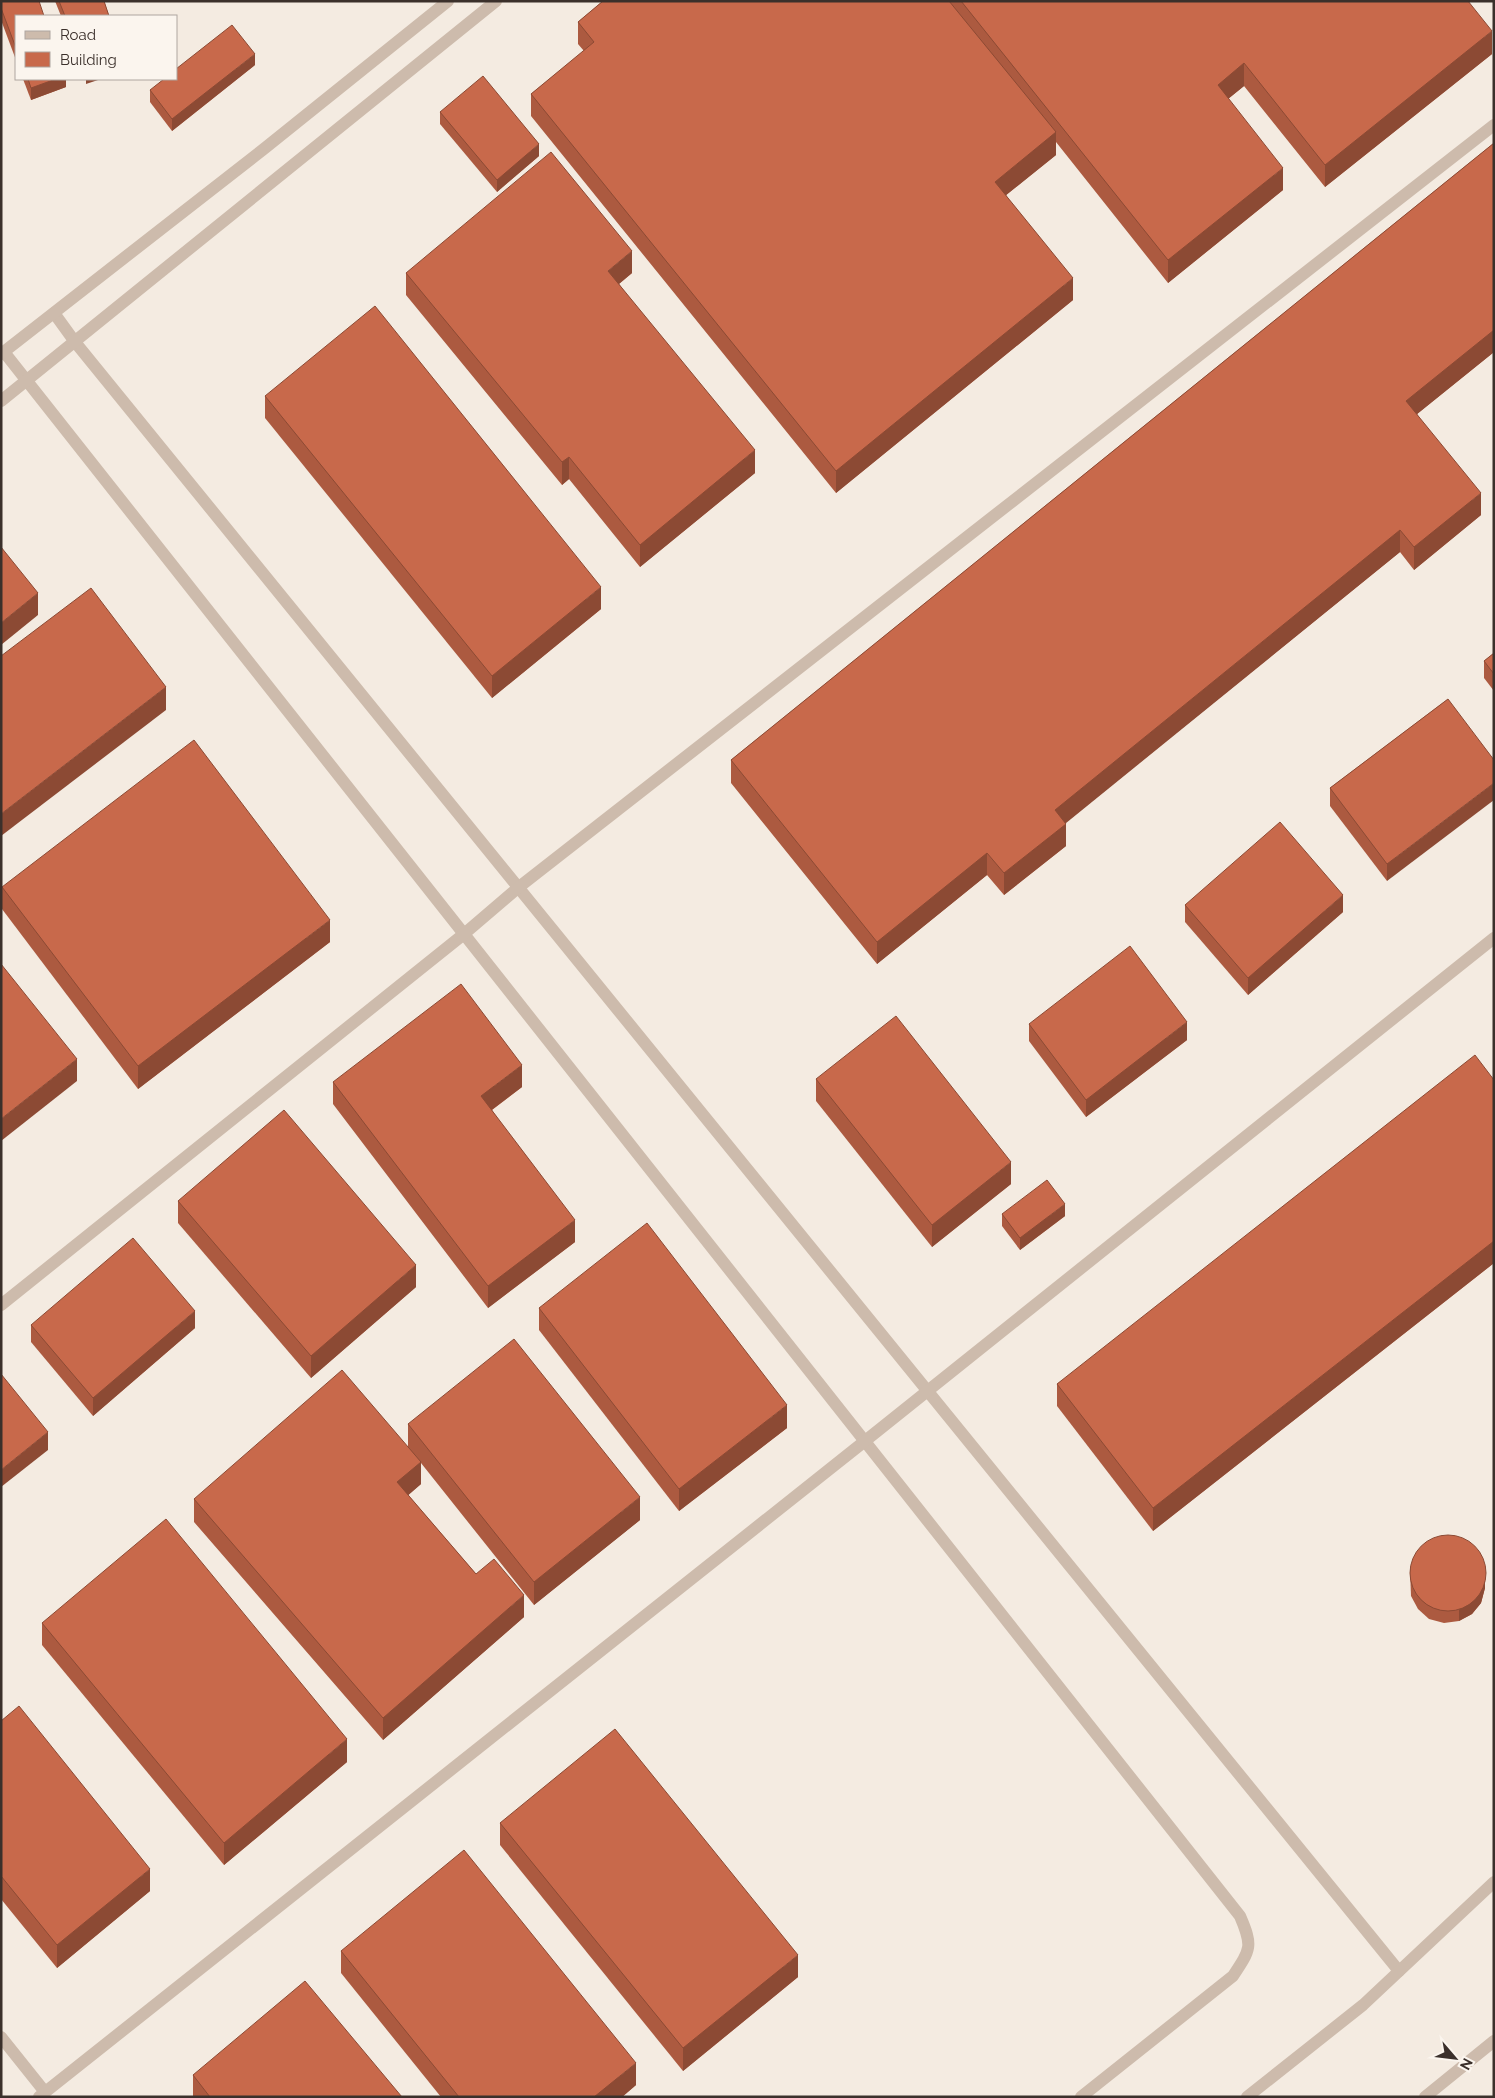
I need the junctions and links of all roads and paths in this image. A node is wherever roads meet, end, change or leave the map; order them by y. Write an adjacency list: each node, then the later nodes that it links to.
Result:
1 (448, 1): 4 (street)
2 (496, 1): 5 (street)
3 (1494, 125): 9 (street)
4 (54, 313): 5 (street); 6 (street)
5 (75, 342): 7 (street); 9 (street)
6 (2, 353): 7 (street)
7 (27, 381): 8 (street); 10 (street)
8 (1, 401)
9 (519, 887): 10 (street); 13 (street)
10 (464, 934): 12 (street); 14 (street)
11 (1494, 938): 13 (street)
12 (1, 1305)
13 (928, 1390): 14 (street); 16 (street)
14 (864, 1441): 19 (street); 20 (street)
15 (1494, 1882): 16 (street)
16 (1400, 1971): 21 (street)
17 (1, 2036): 19 (street)
18 (1494, 2041): 22 (street)
19 (42, 2094)
20 (1081, 2097)
21 (1247, 2097)
22 (1425, 2097)

